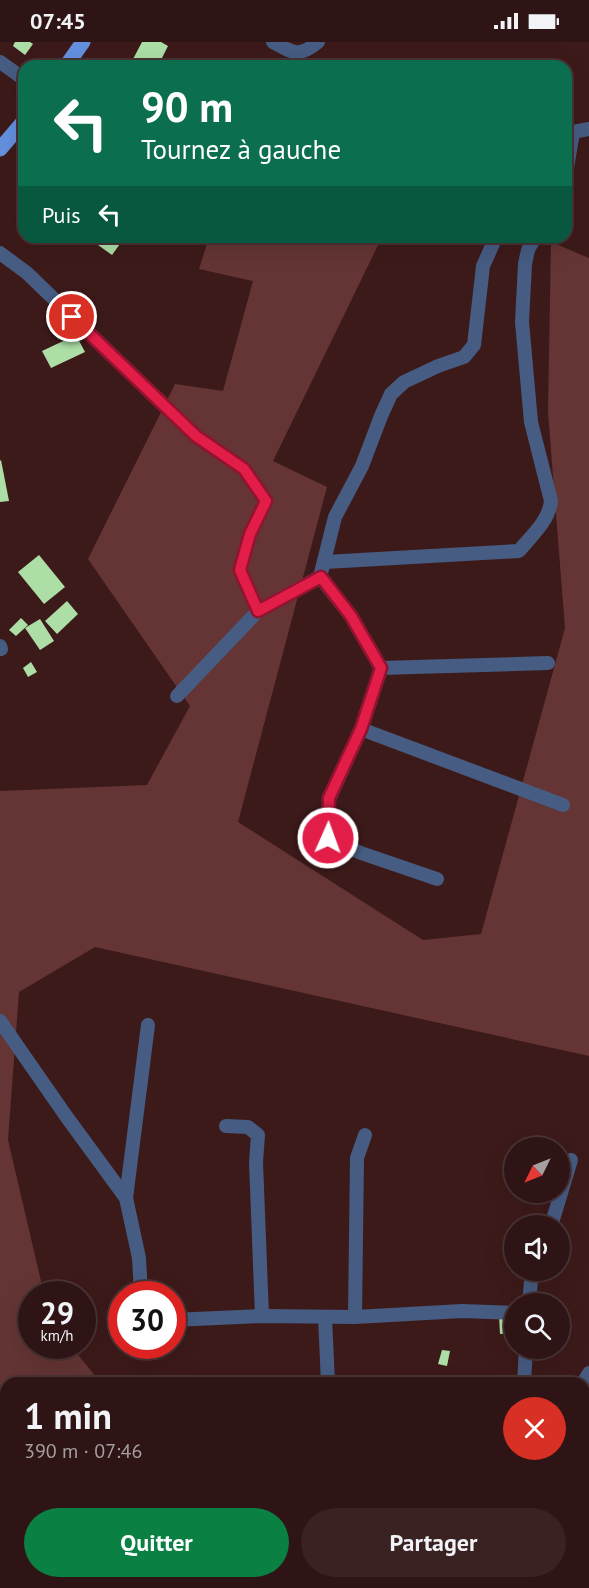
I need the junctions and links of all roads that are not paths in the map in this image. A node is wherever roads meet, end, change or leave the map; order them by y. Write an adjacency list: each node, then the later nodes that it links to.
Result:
1 (83, 42): 4 (main road)
2 (273, 42): 3 (street)
3 (318, 42)
4 (70, 60)
5 (0, 62): 6 (street)
6 (18, 75)
7 (18, 128): 10 (main road)
8 (589, 129): 9 (street)
9 (572, 134)
10 (0, 149)
11 (493, 243): 14 (street)
12 (532, 243): 14 (street)
13 (0, 253): 16 (street)
14 (325, 562): 15 (street)
15 (321, 577): 16 (street); 18 (street)
16 (258, 611): 19 (street)
17 (548, 663): 18 (street)
18 (381, 668): 20 (street)
19 (177, 696)
20 (361, 729): 21 (street); 22 (street)
21 (563, 805)
22 (437, 879)
23 (0, 1021): 28 (street)
24 (148, 1025): 28 (street)
25 (226, 1126): 32 (street)
26 (364, 1135): 34 (street)
27 (571, 1160): 29 (street)
28 (126, 1198): 30 (street)
29 (554, 1215)
30 (140, 1281)
31 (504, 1313): 34 (street)
32 (262, 1316): 33 (street); 35 (street)
33 (325, 1317): 34 (street); 37 (street)
34 (356, 1317)
35 (186, 1319)
36 (525, 1359): 38 (street)
37 (328, 1377)
38 (524, 1377)

